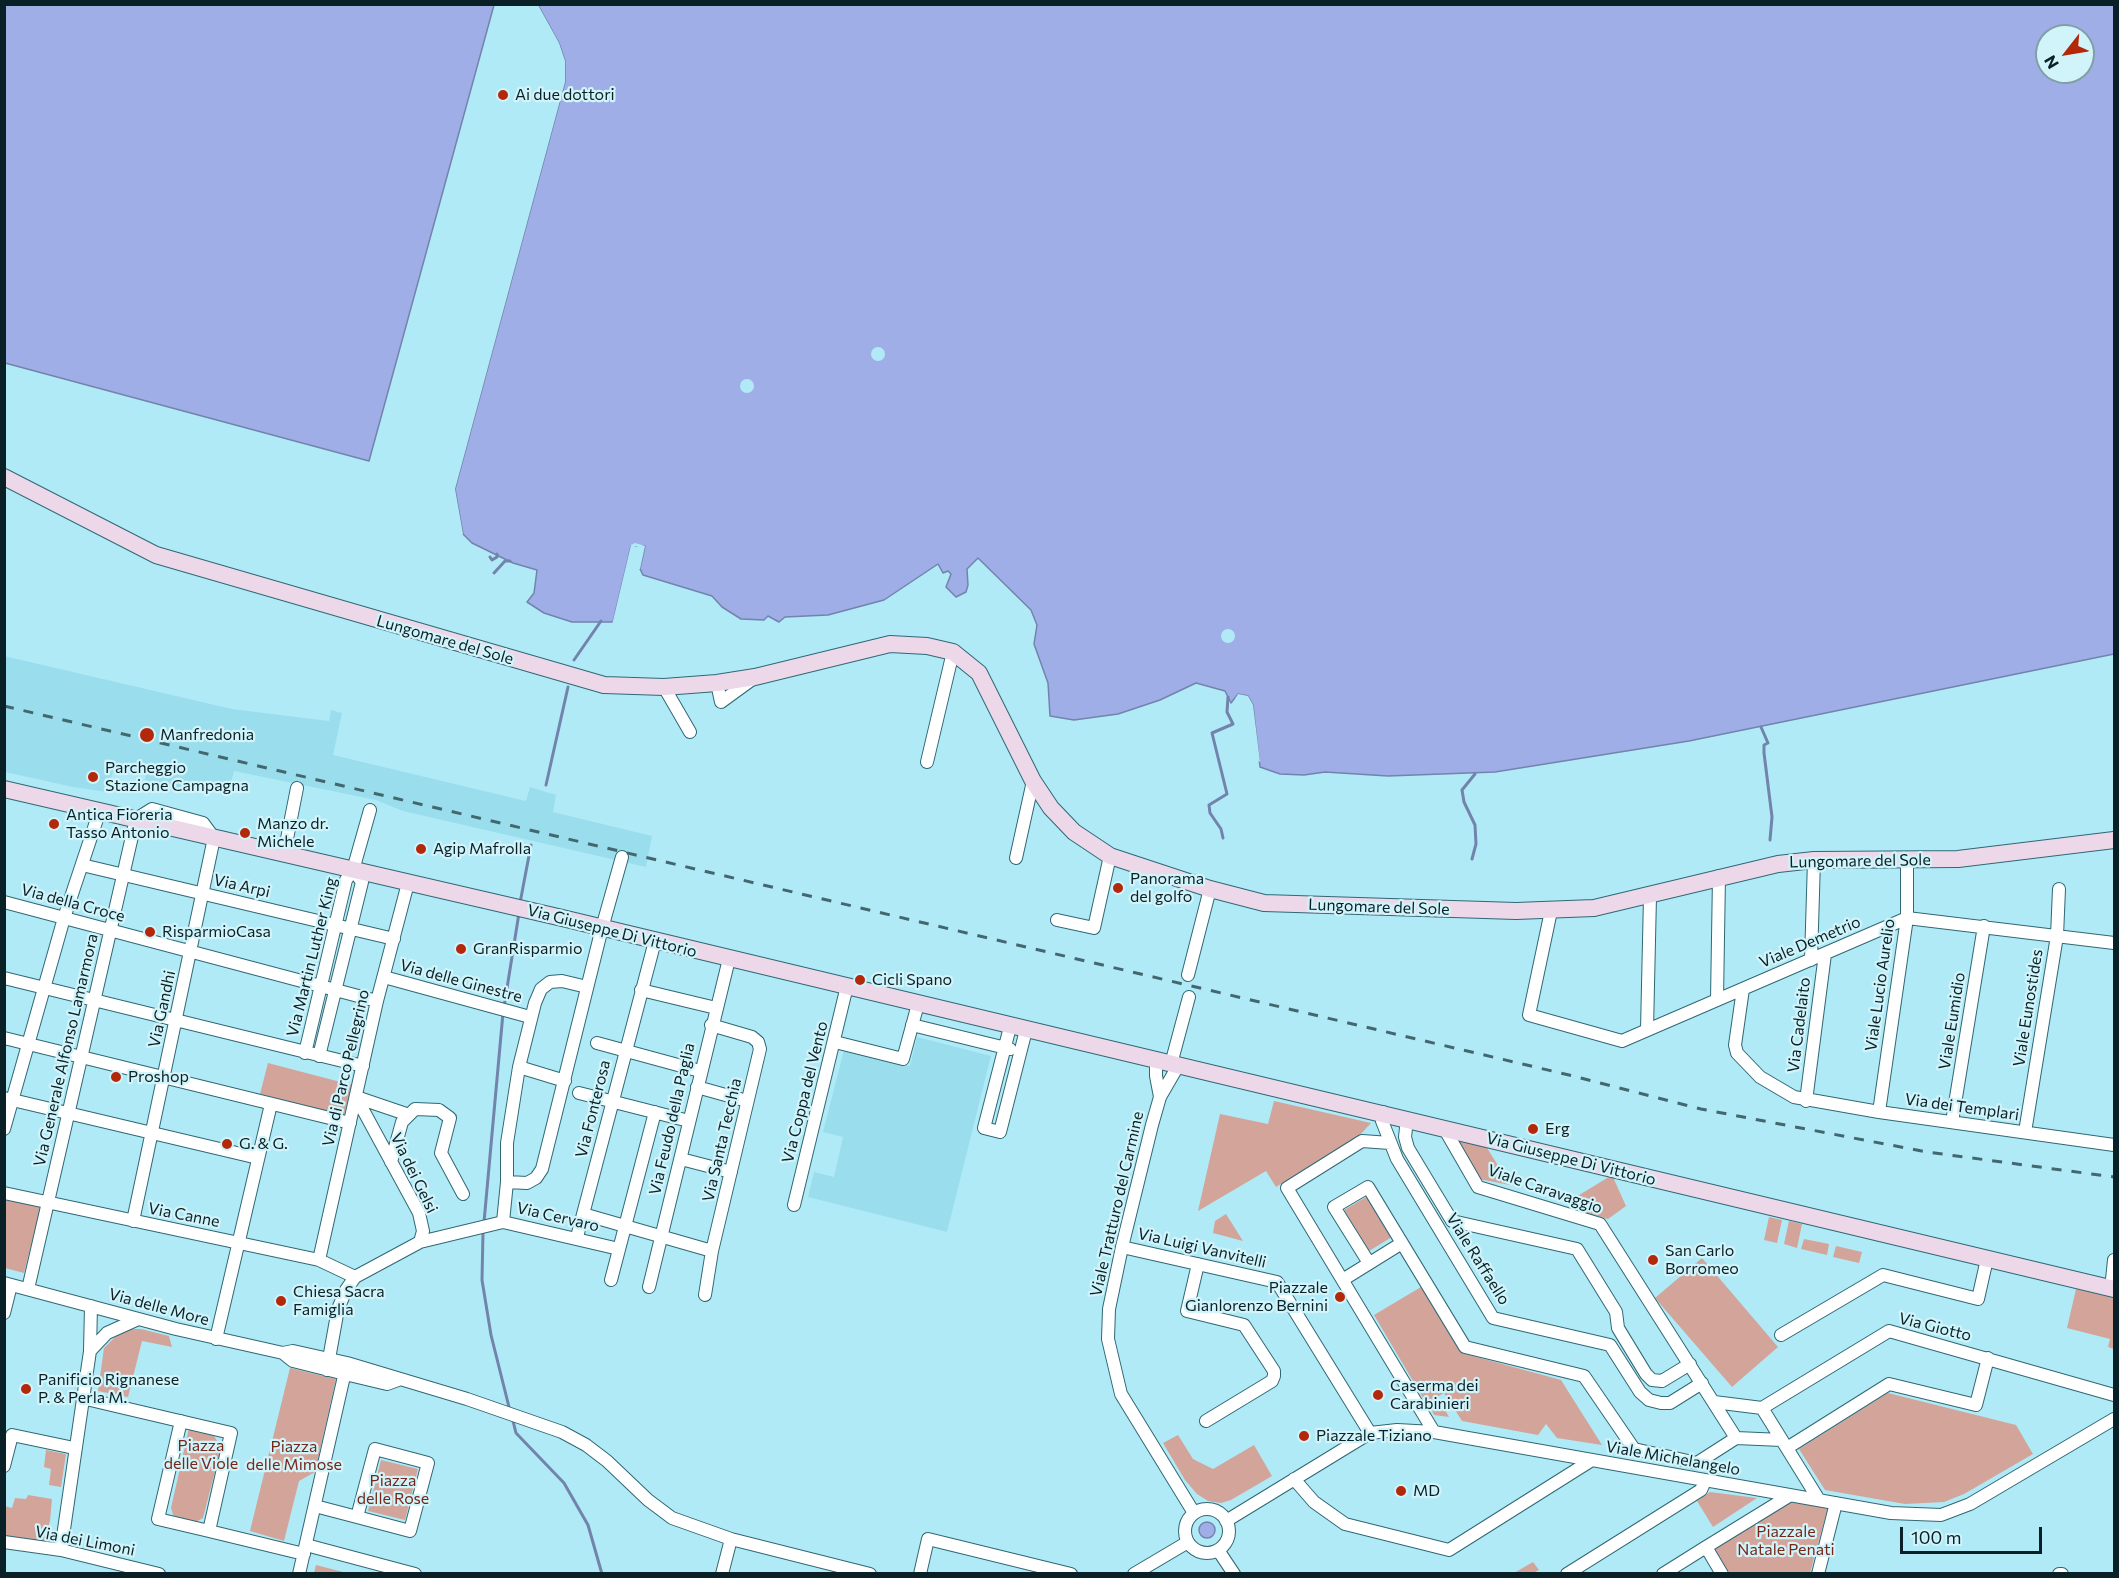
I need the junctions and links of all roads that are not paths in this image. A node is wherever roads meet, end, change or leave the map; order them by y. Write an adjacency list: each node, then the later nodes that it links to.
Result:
1 (4, 477): 3 (street, Lungomare del Sole)
2 (953, 652): 3 (street, Lungomare del Sole); 5 (street); 6 (street, Lungomare del Sole)
3 (664, 687): 4 (street)
4 (690, 732)
5 (927, 762)
6 (1033, 781): 15 (street, Lungomare del Sole); 17 (street)
7 (297, 788): 14 (street)
8 (4, 789): 9 (street, Via Giuseppe Di Vittorio)
9 (100, 810): 11 (street, Via Giuseppe Di Vittorio); 20 (street)
10 (370, 810): 21 (street, Via Martin Luther King)
11 (136, 819): 12 (street, Via Giuseppe Di Vittorio); 22 (street, Via Generale Alfonso Lamarmora)
12 (214, 838): 14 (street, Via Giuseppe Di Vittorio); 27 (street, Via Gandhi)
13 (2115, 840): 19 (street, Lungomare del Sole)
14 (284, 854): 21 (street, Via Giuseppe Di Vittorio)
15 (1110, 856): 25 (street, Lungomare del Sole); 33 (street)
16 (622, 857): 37 (street)
17 (1016, 858)
18 (1814, 860): 19 (street, Lungomare del Sole); 23 (street, Lungomare del Sole); 46 (street, Via Cadelaito)
19 (1907, 861): 32 (street, Viale Lucio Aurelio)
20 (82, 865): 22 (street, Via Arpi); 31 (street)
21 (353, 870): 24 (street, Via Giuseppe Di Vittorio); 34 (street, Via Martin Luther King); 36 (street, Via Martin Luther King)
22 (123, 876): 27 (street, Via Arpi); 38 (street, Via Generale Alfonso Lamarmora)
23 (1719, 876): 28 (street, Lungomare del Sole); 58 (street)
24 (408, 883): 37 (street, Via Giuseppe Di Vittorio); 40 (street, Via di Parco Pellegrino)
25 (1210, 889): 30 (street, Lungomare del Sole); 47 (street)
26 (2059, 889): 39 (street, Viale Eunostides)
27 (202, 894): 34 (street, Via Arpi); 43 (street, Via Gandhi)
28 (1650, 896): 30 (street, Lungomare del Sole); 68 (street)
29 (4, 902): 31 (street, Via della Croce)
30 (1551, 911): 68 (street, Viale Demetrio)
31 (64, 918): 38 (street, Via della Croce); 53 (street)
32 (1907, 918): 35 (street); 44 (street, Viale Demetrio); 95 (street, Viale Lucio Aurelio)
33 (1057, 920)
34 (335, 925): 36 (street, Via Arpi); 50 (street, Via Martin Luther King)
35 (1984, 927): 39 (street); 101 (street, Viale Eumidio)
36 (350, 928): 40 (street, Via Arpi); 55 (street, Via Martin Luther King)
37 (602, 928): 41 (street, Via Giuseppe Di Vittorio); 52 (street)
38 (110, 930): 43 (street, Via della Croce); 59 (street, Via Generale Alfonso Lamarmora)
39 (2057, 936): 42 (street); 105 (street, Viale Eunostides)
40 (394, 939): 48 (street, Via di Parco Pellegrino)
41 (655, 941): 45 (street, Via Giuseppe Di Vittorio); 56 (street, Via Fonterosa)
42 (2115, 943)
43 (190, 952): 50 (street, Via della Croce); 64 (street, Via Gandhi)
44 (1825, 954): 46 (street, Viale Demetrio); 91 (street, Via Cadelaito)
45 (729, 959): 51 (street, Via Giuseppe Di Vittorio); 62 (street, Via Feudo della Paglia)
46 (1811, 960): 54 (street, Viale Demetrio)
47 (1188, 975)
48 (384, 977): 60 (street, Via di Parco Pellegrino); 63 (street, Via delle Ginestre)
49 (4, 978): 53 (street)
50 (320, 986): 55 (street, Via della Croce); 76 (street, Via Martin Luther King)
51 (847, 986): 61 (street, Via Giuseppe Di Vittorio); 71 (street, Via Coppa del Vento)
52 (587, 987): 63 (street); 69 (street)
53 (45, 989): 59 (street); 72 (street)
54 (1743, 989): 58 (street, Viale Demetrio); 91 (street, Via dei Templari)
55 (335, 990): 60 (street, Via della Croce); 77 (street, Via Martin Luther King)
56 (641, 990): 62 (street); 74 (street, Via Fonterosa)
57 (1189, 997): 79 (street)
58 (1717, 1000): 68 (street, Viale Demetrio)
59 (94, 1001): 64 (street); 78 (street, Via Generale Alfonso Lamarmora)
60 (377, 1001): 80 (street, Via di Parco Pellegrino)
61 (918, 1004): 66 (street); 67 (street, Via Giuseppe Di Vittorio)
62 (716, 1008): 65 (street, Via Feudo della Paglia)
63 (530, 1017): 81 (street)
64 (176, 1021): 76 (street); 83 (street, Via Gandhi)
65 (711, 1025): 82 (street, Via Feudo della Paglia); 90 (street, Via Santa Tecchia)
66 (912, 1025): 71 (street); 73 (street)
67 (1018, 1029): 73 (street); 75 (street); 79 (street, Via Giuseppe Di Vittorio)
68 (1647, 1030)
69 (576, 1037): 74 (street); 84 (street)
70 (4, 1038): 72 (street)
71 (835, 1042): 118 (street, Via Coppa del Vento)
72 (29, 1045): 78 (street); 89 (street)
73 (1005, 1048): 75 (street); 75 (street)
74 (626, 1051): 82 (street); 92 (street, Via Fonterosa)
75 (1020, 1052)
76 (305, 1053): 77 (street)
77 (319, 1056): 80 (street)
78 (81, 1059): 83 (street); 96 (street, Via Generale Alfonso Lamarmora)
79 (1168, 1063): 88 (street, Viale Tratturo del Carmine); 88 (street, Viale Tratturo del Carmine); 98 (street, Via Giuseppe Di Vittorio)
80 (363, 1066): 87 (street, Via di Parco Pellegrino)
81 (519, 1067): 84 (street); 114 (street)
82 (700, 1071): 85 (street, Via Feudo della Paglia)
83 (164, 1078): 93 (street); 106 (street, Via Gandhi)
84 (565, 1081): 114 (street)
85 (697, 1087): 90 (street); 100 (street, Via Feudo della Paglia)
86 (579, 1093): 92 (street)
87 (356, 1097): 97 (street); 102 (street, Via di Parco Pellegrino); 112 (street, Via dei Gelsi)
88 (1160, 1097): 128 (street, Viale Tratturo del Carmine)
89 (9, 1099): 96 (street); 104 (street)
90 (747, 1101): 113 (street, Via Santa Tecchia)
91 (1806, 1101): 95 (street, Via dei Templari)
92 (613, 1102): 94 (street); 119 (street, Via Fonterosa)
93 (270, 1104): 102 (street); 110 (street)
94 (655, 1112): 100 (street); 122 (street)
95 (1879, 1112): 101 (street, Via dei Templari)
96 (68, 1113): 106 (street); 117 (street, Via Generale Alfonso Lamarmora)
97 (409, 1115): 112 (street); 116 (street)
98 (1383, 1117): 99 (street, Via Giuseppe Di Vittorio); 107 (street); 108 (street, Viale Raffaello)
99 (1407, 1119): 103 (street, Via Giuseppe Di Vittorio); 148 (street, Viale Raffaello)
100 (689, 1121): 111 (street, Via Feudo della Paglia)
101 (1952, 1122): 105 (street, Via dei Templari)
102 (350, 1123): 132 (street, Via di Parco Pellegrino)
103 (1444, 1128): 131 (street, Via Giuseppe Di Vittorio); 154 (street, Viale Caravaggio)
104 (4, 1129)
105 (2025, 1132): 109 (street, Via dei Templari)
106 (153, 1133): 110 (street); 120 (street, Via Gandhi)
107 (1362, 1141): 108 (street); 137 (street)
108 (1390, 1143): 150 (street, Viale Raffaello)
109 (2115, 1145)
110 (258, 1158): 125 (street)
111 (681, 1159): 113 (street); 124 (street, Via Feudo della Paglia)
112 (391, 1162): 126 (street, Via dei Gelsi)
113 (731, 1172): 130 (street, Via Santa Tecchia)
114 (507, 1182): 121 (street)
115 (4, 1193): 117 (street, Via Canne)
116 (463, 1194)
117 (48, 1202): 120 (street, Via Canne); 141 (street, Via Generale Alfonso Lamarmora)
118 (794, 1205)
119 (583, 1214): 122 (street, Via Cervaro); 123 (street, Via Fonterosa)
120 (133, 1221): 125 (street, Via Canne)
121 (503, 1222): 123 (street, Via Cervaro); 126 (street, Via Cervaro)
122 (623, 1228): 124 (street, Via Cervaro); 129 (street)
123 (577, 1237): 129 (street, Via Cervaro)
124 (661, 1238): 130 (street, Via Cervaro); 140 (street, Via Feudo della Paglia)
125 (238, 1242): 132 (street, Via Canne); 149 (street)
126 (420, 1242): 136 (street)
127 (1402, 1243): 134 (street); 134 (street); 166 (street)
128 (1122, 1247): 135 (street, Via Luigi Vanvitelli); 177 (street, Viale Tratturo del Carmine)
129 (619, 1249): 138 (street)
130 (712, 1251): 143 (street, Via Santa Tecchia)
131 (1987, 1259): 142 (street, Via Giuseppe Di Vittorio); 147 (street)
132 (319, 1260): 136 (street, Via Canne)
133 (2115, 1260): 142 (street)
134 (1369, 1263): 137 (street)
135 (1198, 1264): 162 (street); 165 (street, Via Luigi Vanvitelli)
136 (355, 1277): 153 (street)
137 (1344, 1279): 164 (street)
138 (611, 1280)
139 (8, 1284): 141 (street, Via delle More); 145 (street)
140 (649, 1287)
141 (28, 1289): 144 (street, Via delle More)
142 (2113, 1289)
143 (705, 1295)
144 (91, 1306): 146 (street, Via delle More); 151 (street)
145 (4, 1313)
146 (136, 1320): 149 (street, Via delle More); 151 (street)
147 (1781, 1335)
148 (1623, 1337): 150 (street); 154 (street, Viale Raffaello)
149 (216, 1339): 153 (street, Via delle More)
150 (1610, 1345): 156 (street)
151 (90, 1351): 158 (street)
152 (1988, 1358): 157 (street, Via Giotto); 160 (street, Via Giotto); 167 (street)
153 (328, 1364): 155 (street, Via delle More)
154 (1690, 1364): 156 (street, Viale Caravaggio)
155 (346, 1369): 176 (street); 181 (street, Via delle More)
156 (1702, 1383): 159 (street, Viale Caravaggio)
157 (2115, 1395)
158 (82, 1398): 163 (street); 168 (street)
159 (1714, 1402): 160 (street); 166 (street, Viale Caravaggio)
160 (1762, 1407): 167 (street)
161 (2115, 1419): 175 (street, Viale Michelangelo)
162 (1206, 1420)
163 (181, 1421): 180 (street); 180 (street)
164 (1434, 1432): 165 (street, Viale Michelangelo); 169 (street, Viale Michelangelo)
165 (1370, 1433): 171 (street, Viale Michelangelo)
166 (1736, 1438): 167 (street)
167 (1784, 1444): 174 (street)
168 (74, 1448): 170 (street); 185 (street)
169 (1592, 1460): 171 (street); 172 (street, Viale Michelangelo)
170 (4, 1466)
171 (1294, 1479): 179 (street, Viale Michelangelo)
172 (1705, 1480): 173 (street, Viale Michelangelo); 197 (street)
173 (1789, 1496): 174 (street, Viale Michelangelo); 184 (street)
174 (1819, 1500): 175 (street, Viale Michelangelo)
175 (1836, 1503): 200 (street)
176 (315, 1506): 178 (street); 186 (street)
177 (1194, 1513): 179 (street); 183 (street)
178 (357, 1517): 178 (street)
179 (1226, 1521): 187 (street)
180 (209, 1531): 186 (street)
181 (728, 1539): 189 (street); 193 (street)
182 (4, 1542): 185 (street, Via dei Limoni)
183 (1188, 1542): 187 (street); 188 (street)
184 (1706, 1547): 198 (street); 199 (street)
185 (61, 1550): 190 (street, Via dei Limoni)
186 (305, 1550): 191 (street); 192 (street)
187 (1218, 1550): 196 (street)
188 (1138, 1572)
189 (862, 1573)
190 (159, 1574)
191 (299, 1574)
192 (415, 1574)
193 (722, 1574)
194 (920, 1574): 195 (street)
195 (1071, 1574)
196 (1234, 1574)
197 (1567, 1574)
198 (1663, 1574)
199 (1722, 1574)
200 (1818, 1574)

